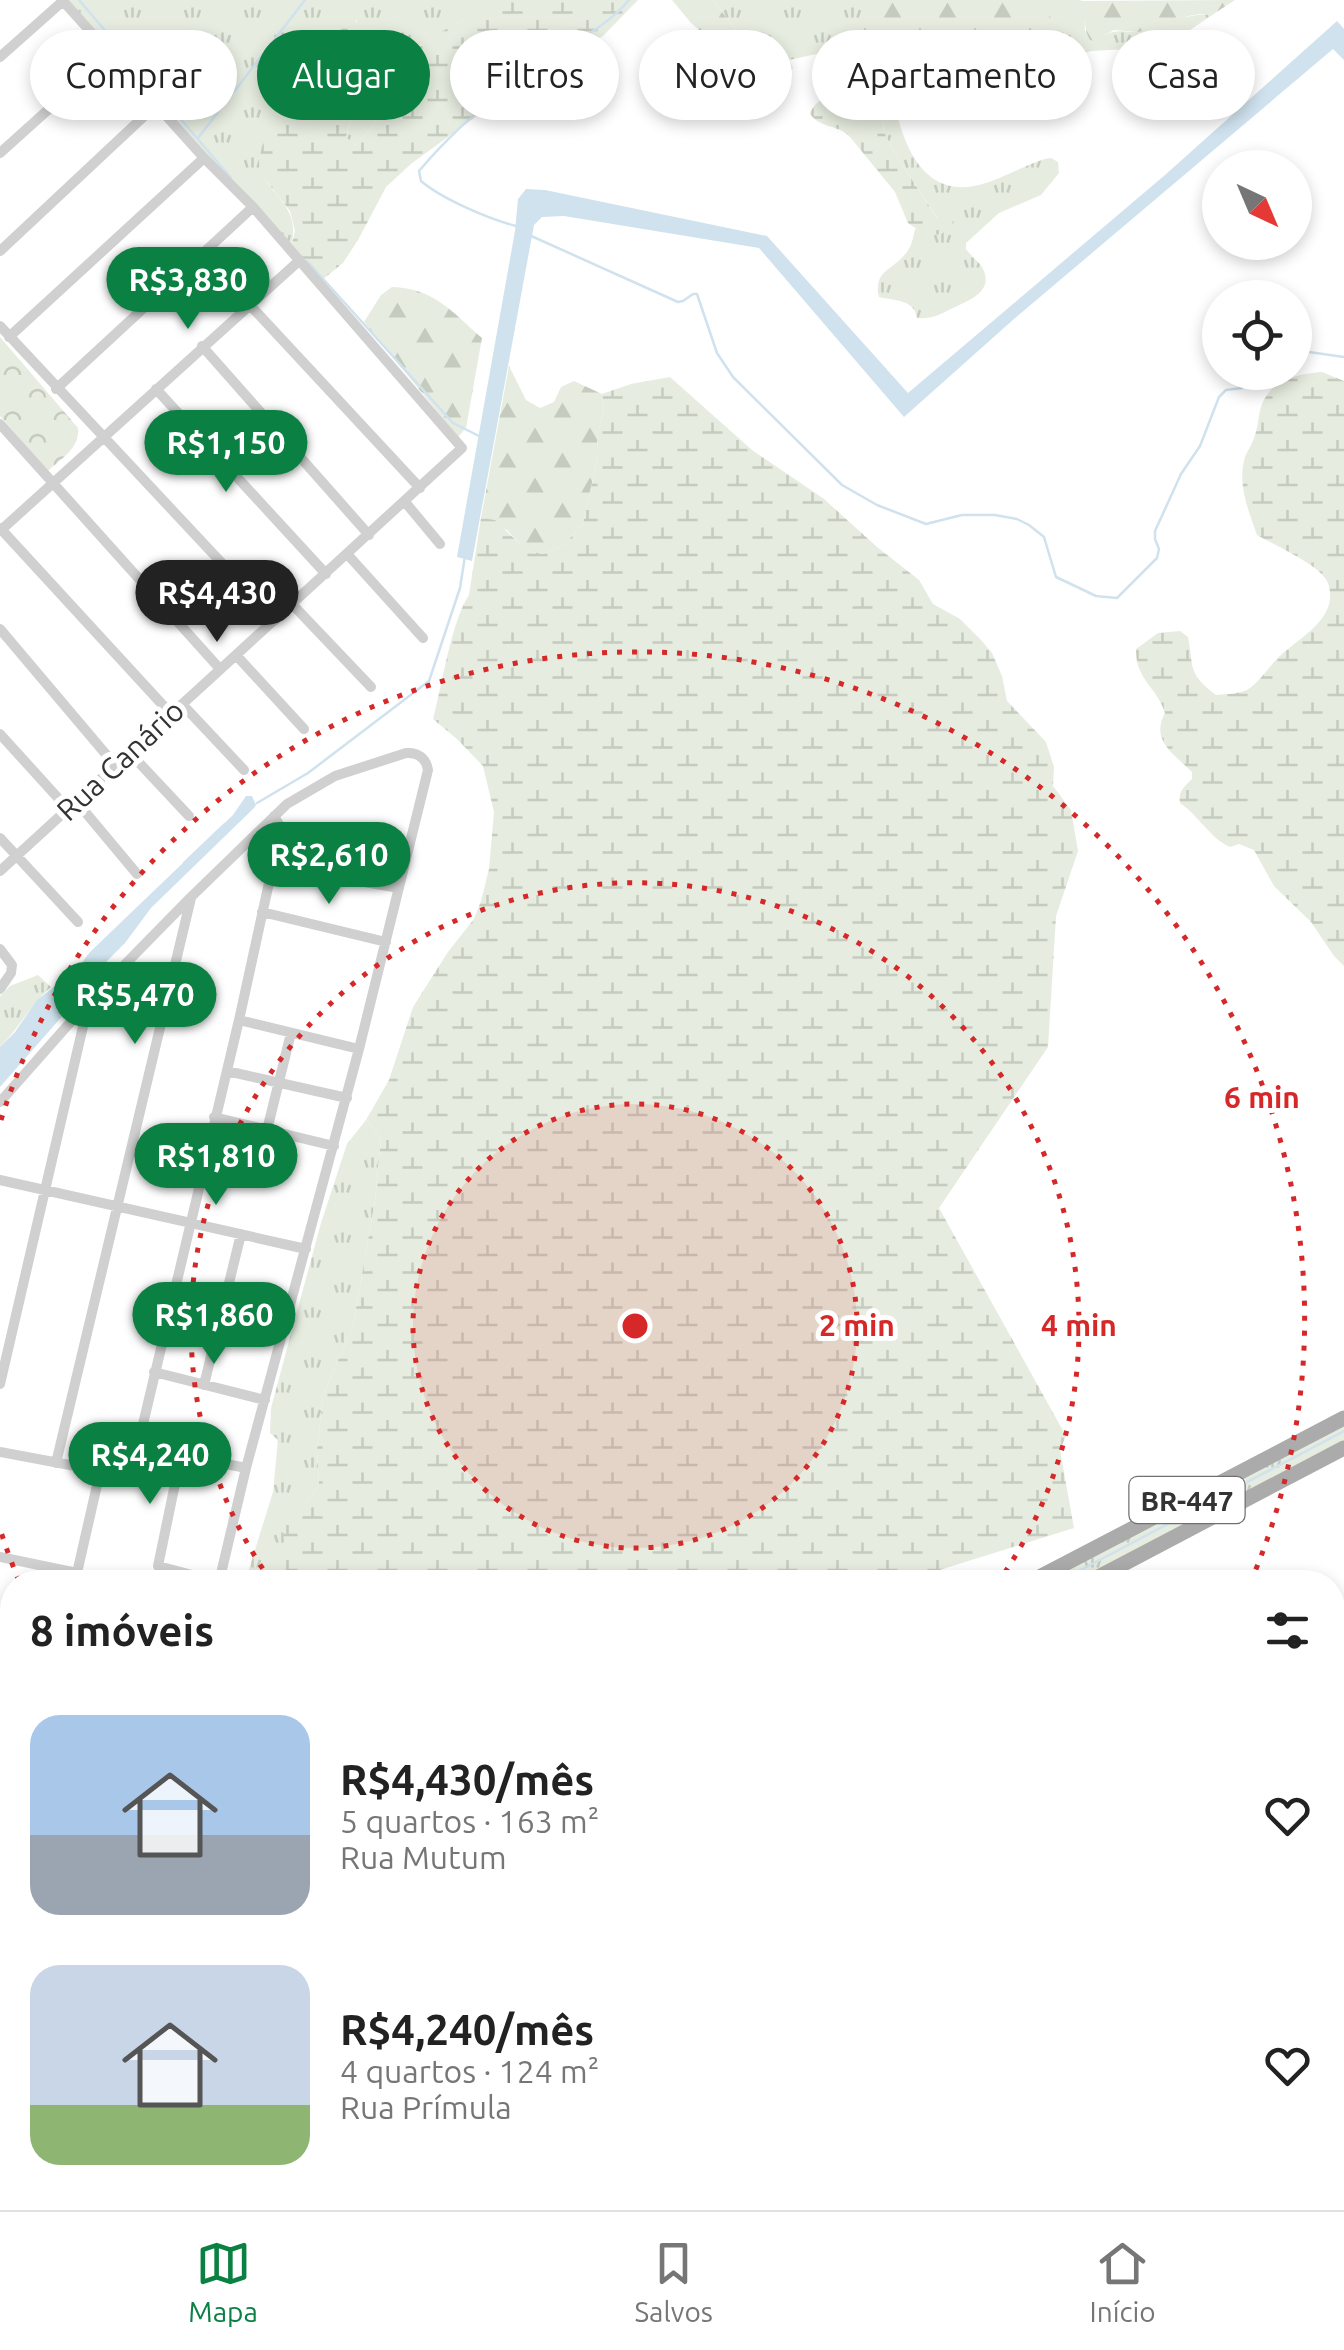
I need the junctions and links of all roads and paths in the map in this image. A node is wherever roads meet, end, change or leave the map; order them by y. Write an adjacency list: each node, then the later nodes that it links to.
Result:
1 (62, 0): 2 (street); 3 (street)
2 (89, 30)
3 (0, 58)
4 (37, 120): 7 (street)
5 (140, 120): 10 (street)
6 (170, 120): 8 (street)
7 (0, 154)
8 (204, 158): 9 (street); 14 (street)
9 (253, 206): 11 (street); 16 (street)
10 (0, 252)
11 (300, 260): 12 (street); 21 (street, Rua Canário)
12 (249, 304): 15 (street); 21 (street)
13 (0, 326): 14 (street)
14 (9, 337): 16 (street)
15 (202, 346): 17 (street); 24 (street)
16 (56, 389): 19 (street)
17 (156, 389): 19 (street); 27 (street)
18 (0, 424): 20 (street)
19 (102, 436): 20 (street); 29 (street)
20 (51, 483): 23 (street); 33 (street)
21 (420, 488): 22 (street, Rua Canário)
22 (405, 502): 24 (street, Rua Canário); 25 (street)
23 (0, 530): 36 (street)
24 (369, 535): 26 (street, Rua Canário)
25 (440, 544)
26 (348, 555): 27 (street, Rua Canário); 31 (street)
27 (326, 574): 28 (street, Rua Canário)
28 (292, 604): 29 (street, Rua Canário); 34 (street)
29 (275, 620): 32 (street, Rua Canário)
30 (0, 629): 40 (street)
31 (424, 638)
32 (236, 655): 33 (street, Rua Canário); 37 (street)
33 (220, 668): 35 (street, Rua Canário)
34 (370, 687)
35 (182, 704): 36 (street, Rua Canário); 41 (street)
36 (171, 714): 39 (street, Rua Canário)
37 (304, 729)
38 (0, 734): 42 (street)
39 (129, 752): 40 (street, Rua Canário); 43 (street)
40 (116, 765): 42 (street, Rua Canário)
41 (244, 770)
42 (72, 805): 46 (street, Rua Canário); 49 (street)
43 (189, 816)
44 (274, 816): 47 (street); 50 (street); 51 (street)
45 (0, 838): 46 (street)
46 (16, 856): 48 (street, Rua Canário); 53 (street)
47 (273, 866): 50 (street); 52 (street)
48 (0, 871)
49 (137, 874)
50 (398, 888): 54 (street)
51 (191, 897): 57 (street); 70 (street)
52 (262, 912): 54 (street); 58 (street)
53 (78, 922)
54 (386, 942): 60 (street)
55 (0, 949): 56 (street)
56 (0, 989)
57 (90, 1000): 64 (street); 69 (street)
58 (238, 1020): 59 (street); 61 (street)
59 (290, 1033): 60 (street); 62 (street)
60 (359, 1048): 63 (street)
61 (226, 1071): 62 (street); 65 (street)
62 (279, 1081): 63 (street); 66 (street)
63 (346, 1098): 67 (street)
64 (0, 1102)
65 (214, 1118): 66 (street); 71 (street)
66 (267, 1130): 67 (street)
67 (334, 1146): 73 (street)
68 (0, 1180): 69 (street)
69 (45, 1190): 70 (street); 75 (street)
70 (118, 1206): 71 (street); 83 (street)
71 (189, 1222): 72 (street); 74 (street)
72 (241, 1234): 73 (street); 76 (street)
73 (306, 1249): 77 (street)
74 (154, 1372): 76 (street); 79 (street)
75 (0, 1384)
76 (204, 1385): 77 (street)
77 (265, 1400): 84 (street)
78 (1344, 1418): 91 (main road, BR-447)
79 (137, 1446): 82 (street); 85 (street)
80 (1344, 1448): 92 (main road, BR-447)
81 (0, 1452): 83 (street)
82 (180, 1455): 84 (street); 89 (street)
83 (56, 1463): 85 (street)
84 (246, 1468): 90 (street)
85 (100, 1472): 88 (street)
86 (0, 1557): 87 (street)
87 (63, 1570)
88 (78, 1570)
89 (173, 1570)
90 (222, 1570)
91 (1053, 1570)
92 (1112, 1570)

